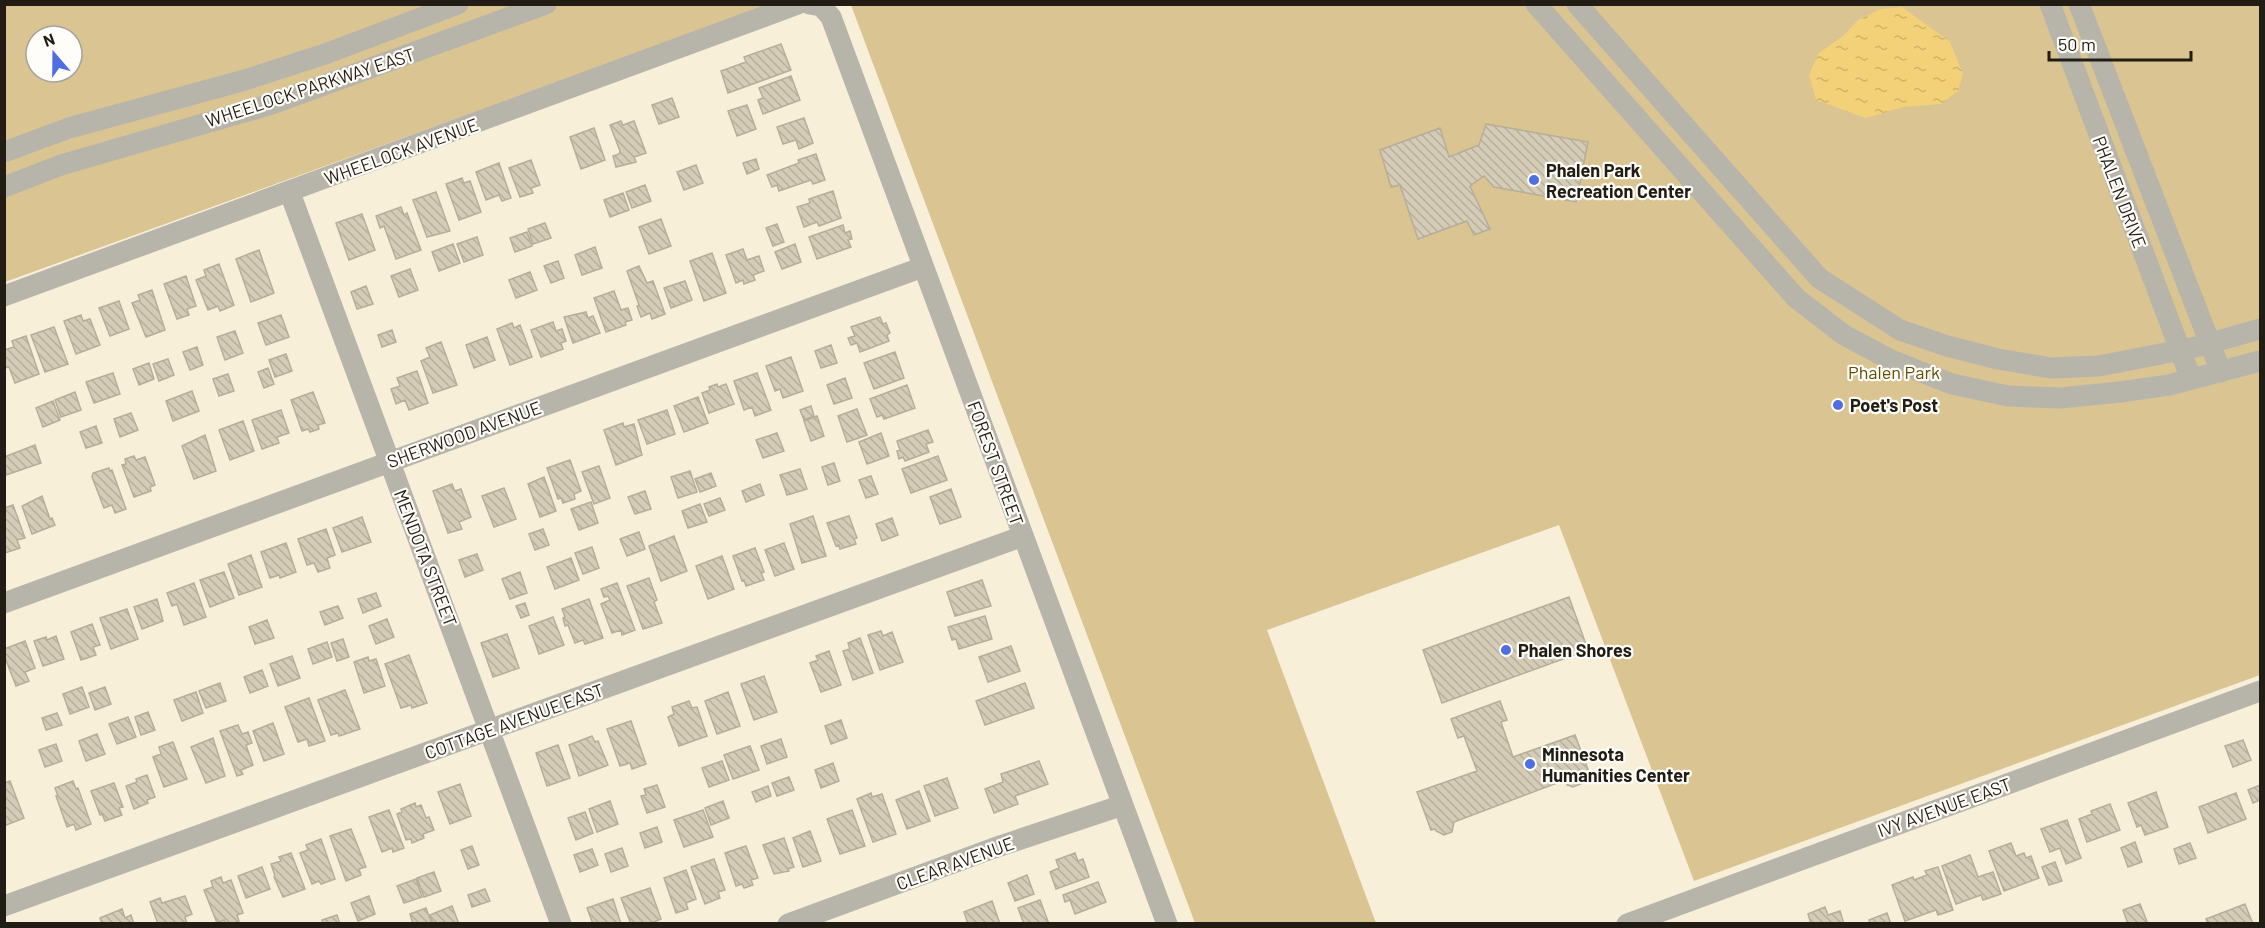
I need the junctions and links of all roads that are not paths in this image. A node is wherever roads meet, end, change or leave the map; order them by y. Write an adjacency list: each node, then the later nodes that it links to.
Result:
1 (458, 4): 9 (street, WHEELOCK PARKWAY EAST)
2 (546, 4): 10 (street, WHEELOCK PARKWAY EAST)
3 (798, 4): 11 (street, WHEELOCK AVENUE)
4 (1536, 4): 19 (street)
5 (1577, 4): 16 (street)
6 (2050, 4): 16 (street, PHALEN DRIVE)
7 (2079, 4): 15 (street, PHALEN DRIVE)
8 (815, 5): 12 (street, FOREST STREET)
9 (4, 152)
10 (4, 187)
11 (290, 193): 13 (street, WHEELOCK AVENUE); 20 (street, MENDOTA STREET)
12 (923, 267): 20 (street, SHERWOOD AVENUE); 21 (street, FOREST STREET)
13 (4, 296)
14 (2260, 329): 15 (street)
15 (2210, 343): 16 (street); 18 (street, PHALEN DRIVE)
16 (2180, 350): 19 (street, PHALEN DRIVE)
17 (2260, 361): 18 (street)
18 (2221, 372): 19 (street)
19 (2191, 379)
20 (389, 461): 22 (street, SHERWOOD AVENUE); 24 (street, MENDOTA STREET)
21 (1023, 536): 24 (street, COTTAGE AVENUE EAST); 25 (street, FOREST STREET)
22 (4, 603)
23 (2260, 691): 30 (street, IVY AVENUE EAST)
24 (489, 730): 26 (street, COTTAGE AVENUE EAST); 27 (street, MENDOTA STREET)
25 (1123, 805): 28 (street, CLEAR AVENUE); 29 (street, FOREST STREET)
26 (4, 906)
27 (561, 924)
28 (788, 924)
29 (1167, 924)
30 (1627, 924)

